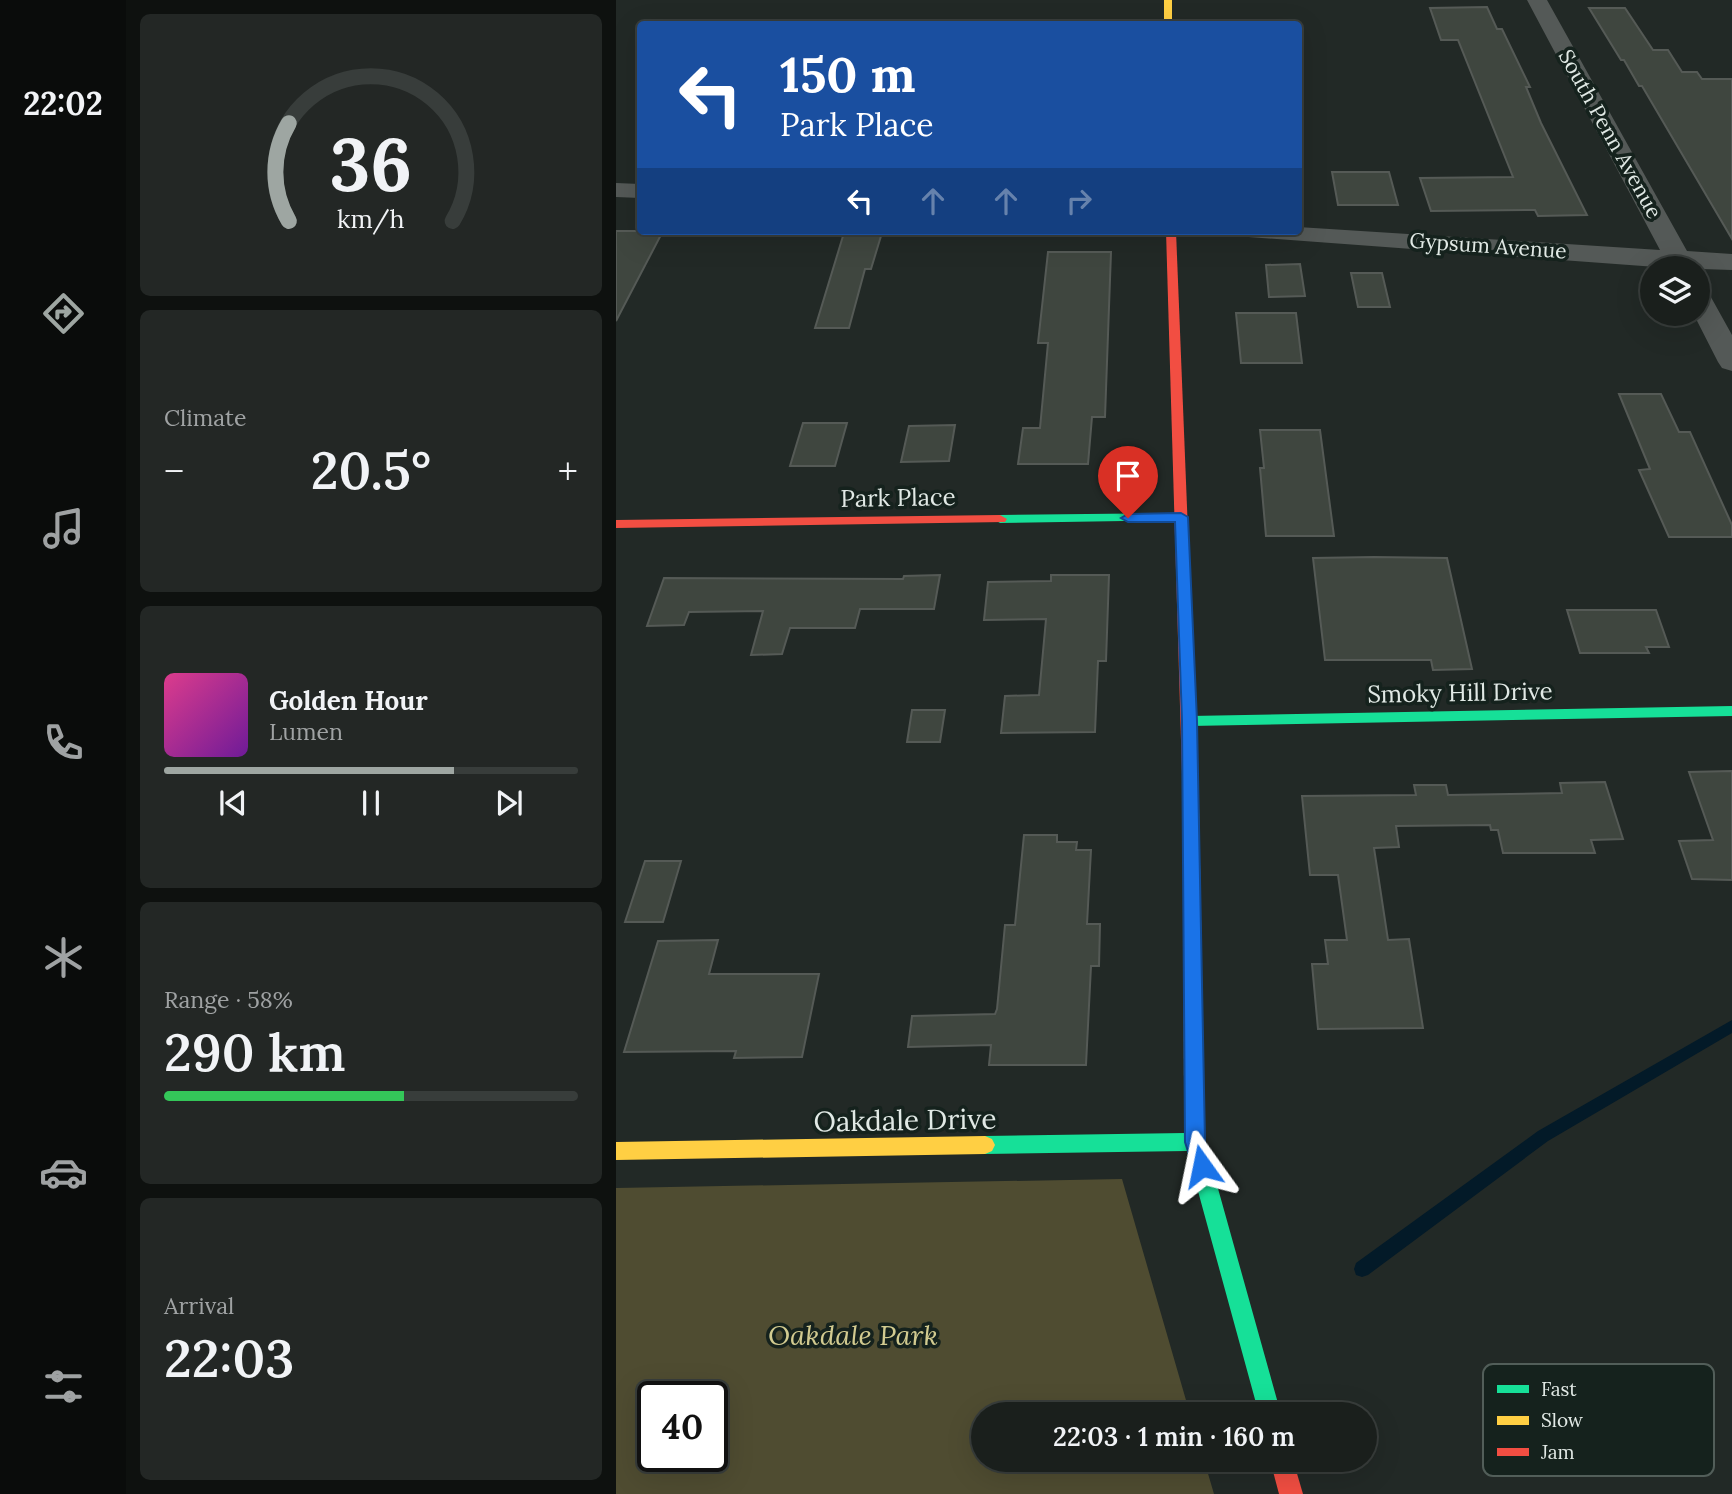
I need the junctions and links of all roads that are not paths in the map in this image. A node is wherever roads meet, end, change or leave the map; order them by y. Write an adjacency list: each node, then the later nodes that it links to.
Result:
1 (1168, 0): 3 (street)
2 (1537, 0): 8 (street, South Penn Avenue)
3 (1168, 21)
4 (616, 190): 5 (street)
5 (637, 191)
6 (1171, 235): 14 (street)
7 (1298, 235): 9 (street, Gypsum Avenue)
8 (1676, 256)
9 (1640, 260)
10 (1710, 262): 11 (street, Gypsum Avenue)
11 (1732, 262)
12 (1710, 319): 13 (street)
13 (1732, 362)
14 (1181, 517): 15 (street, Park Place); 17 (street)
15 (616, 524)
16 (1732, 711): 17 (street, Smoky Hill Drive)
17 (1190, 721): 18 (street)
18 (1195, 1142): 19 (street, Oakdale Drive); 20 (street)
19 (616, 1151)
20 (1267, 1402)
21 (1285, 1472): 22 (street)
22 (1291, 1494)

